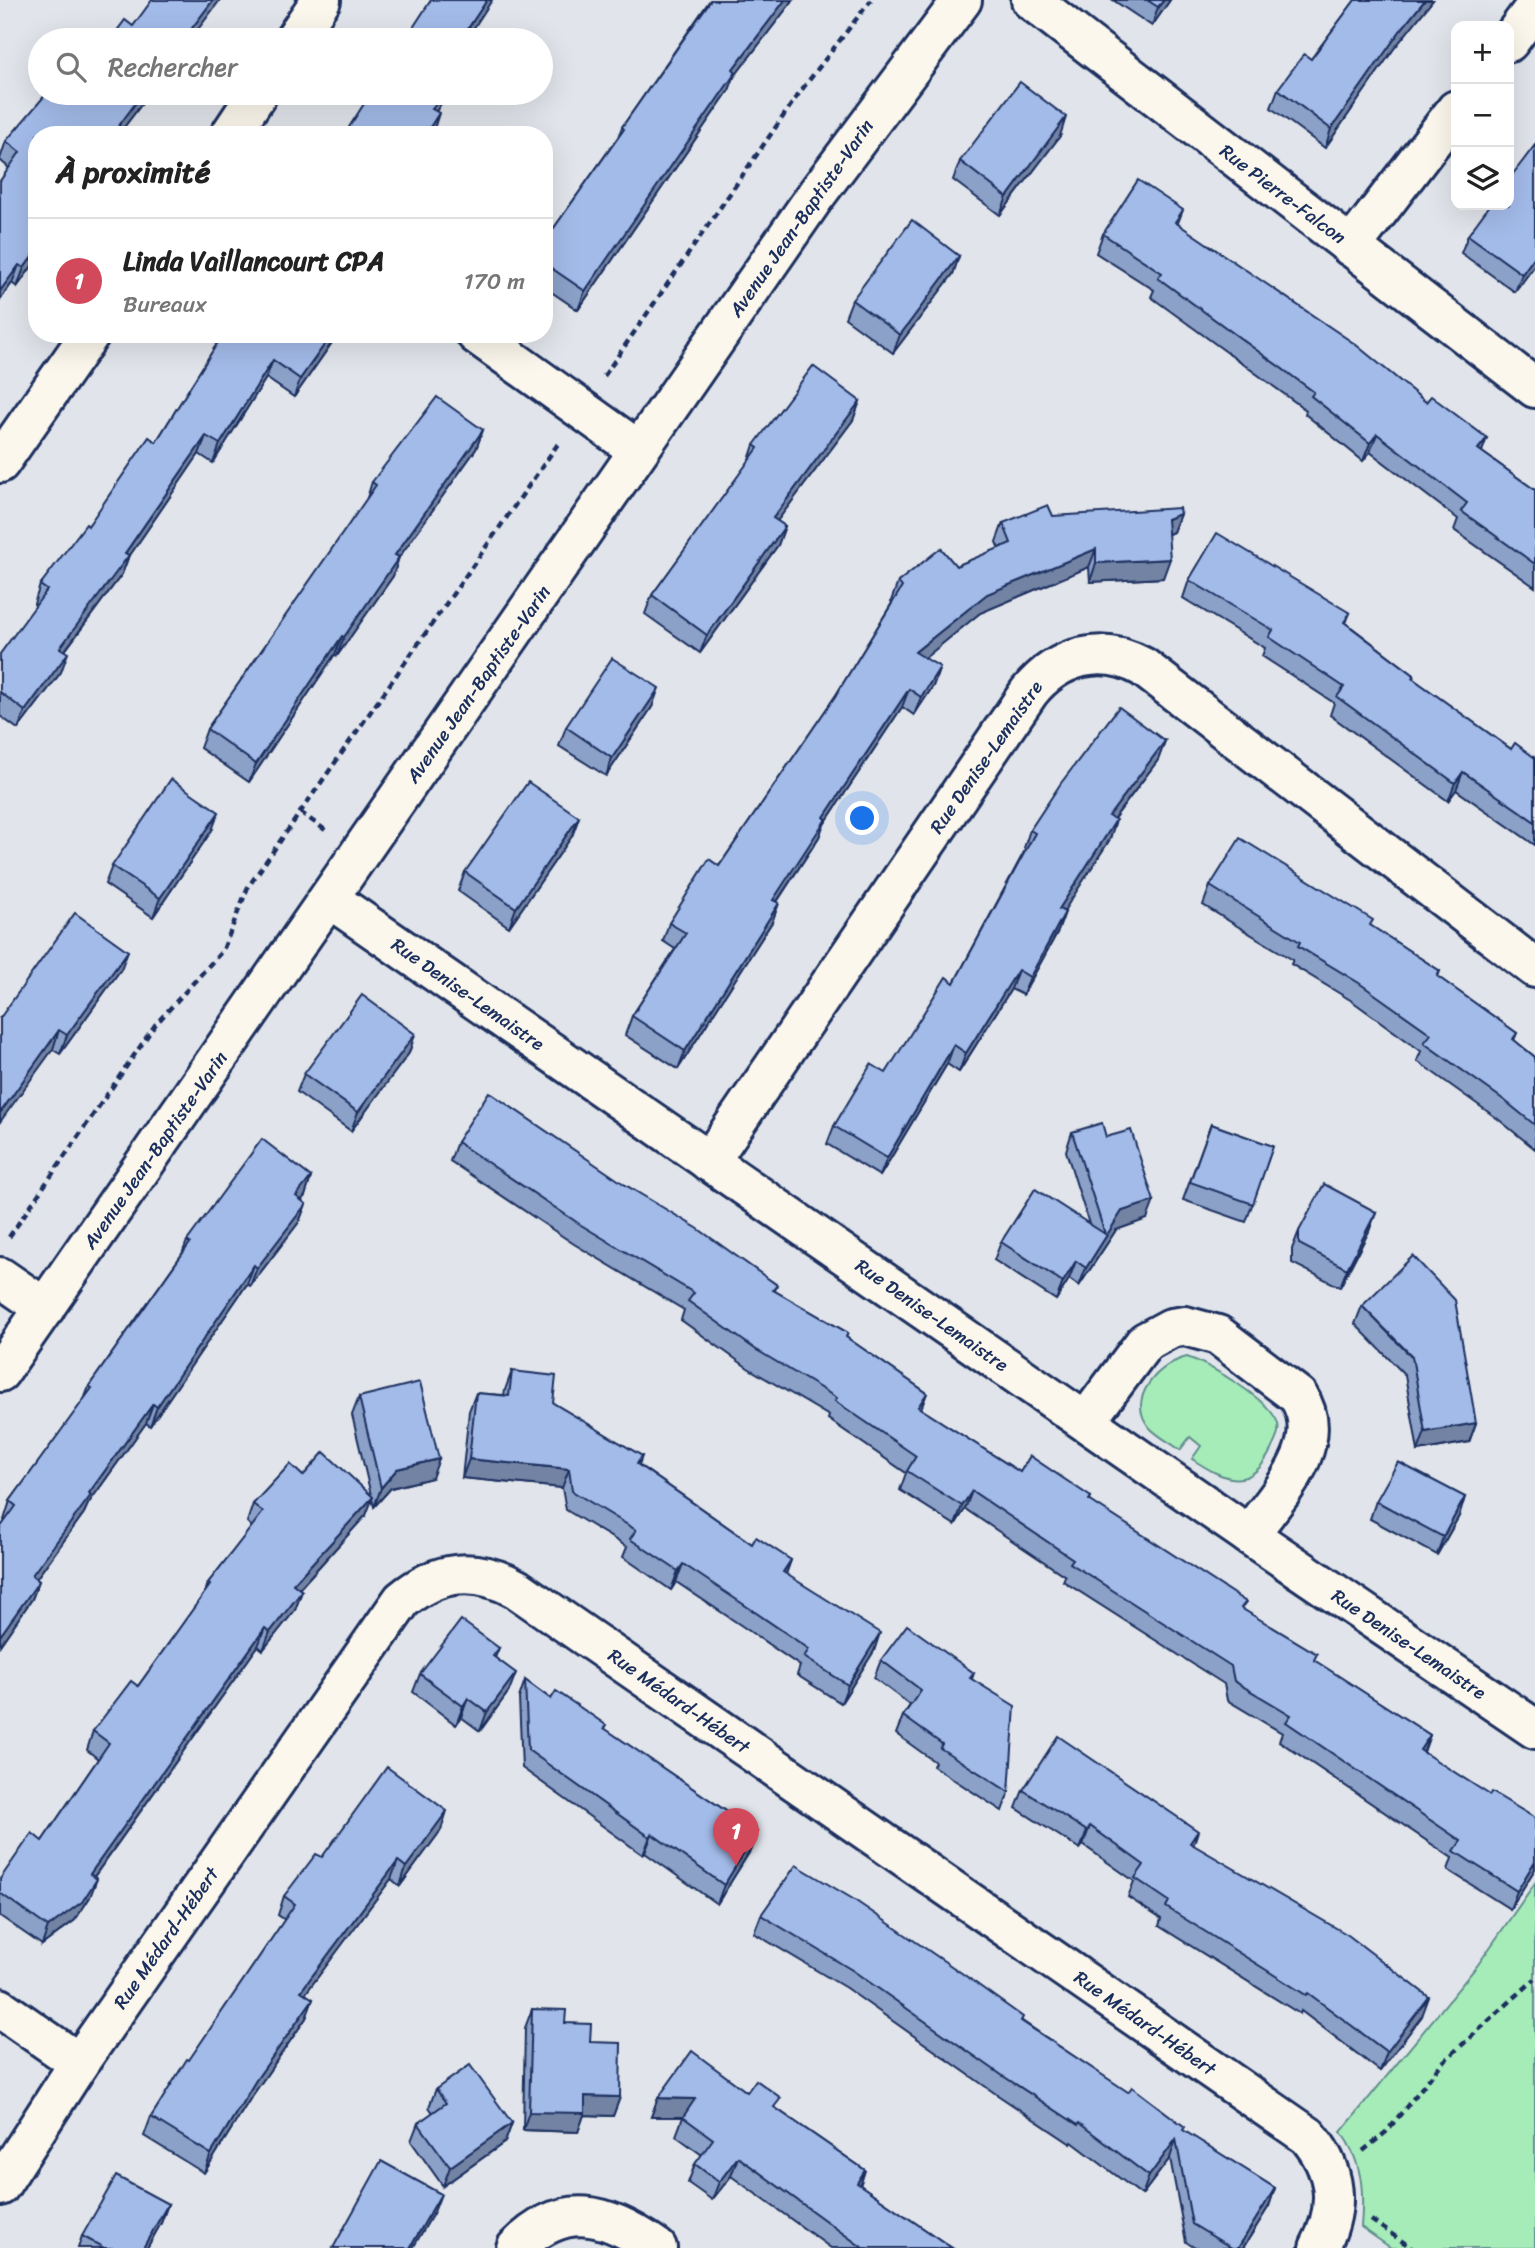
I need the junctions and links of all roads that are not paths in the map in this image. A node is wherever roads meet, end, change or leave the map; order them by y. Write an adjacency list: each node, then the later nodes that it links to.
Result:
1 (321, 0): 5 (street)
2 (961, 0): 14 (street, Avenue Jean-Baptiste-Varin)
3 (1031, 0): 10 (street, Rue Pierre-Falcon)
4 (1535, 7): 6 (street)
5 (302, 28)
6 (1514, 35)
7 (250, 105): 9 (street)
8 (1451, 117): 10 (street)
9 (236, 126)
10 (1351, 247): 13 (street, Rue Pierre-Falcon)
11 (84, 343): 15 (street)
12 (489, 343): 14 (street)
13 (1535, 388)
14 (638, 450): 16 (street, Avenue Jean-Baptiste-Varin)
15 (0, 463)
16 (330, 899): 18 (street, Rue Denise-Lemaistre); 20 (street, Avenue Jean-Baptiste-Varin)
17 (1535, 968): 18 (street, Rue Denise-Lemaistre)
18 (709, 1161): 22 (street, Rue Denise-Lemaistre)
19 (3, 1260): 20 (street)
20 (45, 1308): 21 (street, Avenue Jean-Baptiste-Varin)
21 (0, 1372)
22 (1086, 1421): 23 (street, Rue Denise-Lemaistre); 23 (street)
23 (1249, 1535): 24 (street, Rue Denise-Lemaistre)
24 (1535, 1729)
25 (0, 2008): 26 (street)
26 (79, 2063): 27 (street, Rue Médard-Hébert); 30 (street, Rue Médard-Hébert)
27 (0, 2186)
28 (516, 2248): 29 (street)
29 (657, 2248)
30 (1319, 2248)

